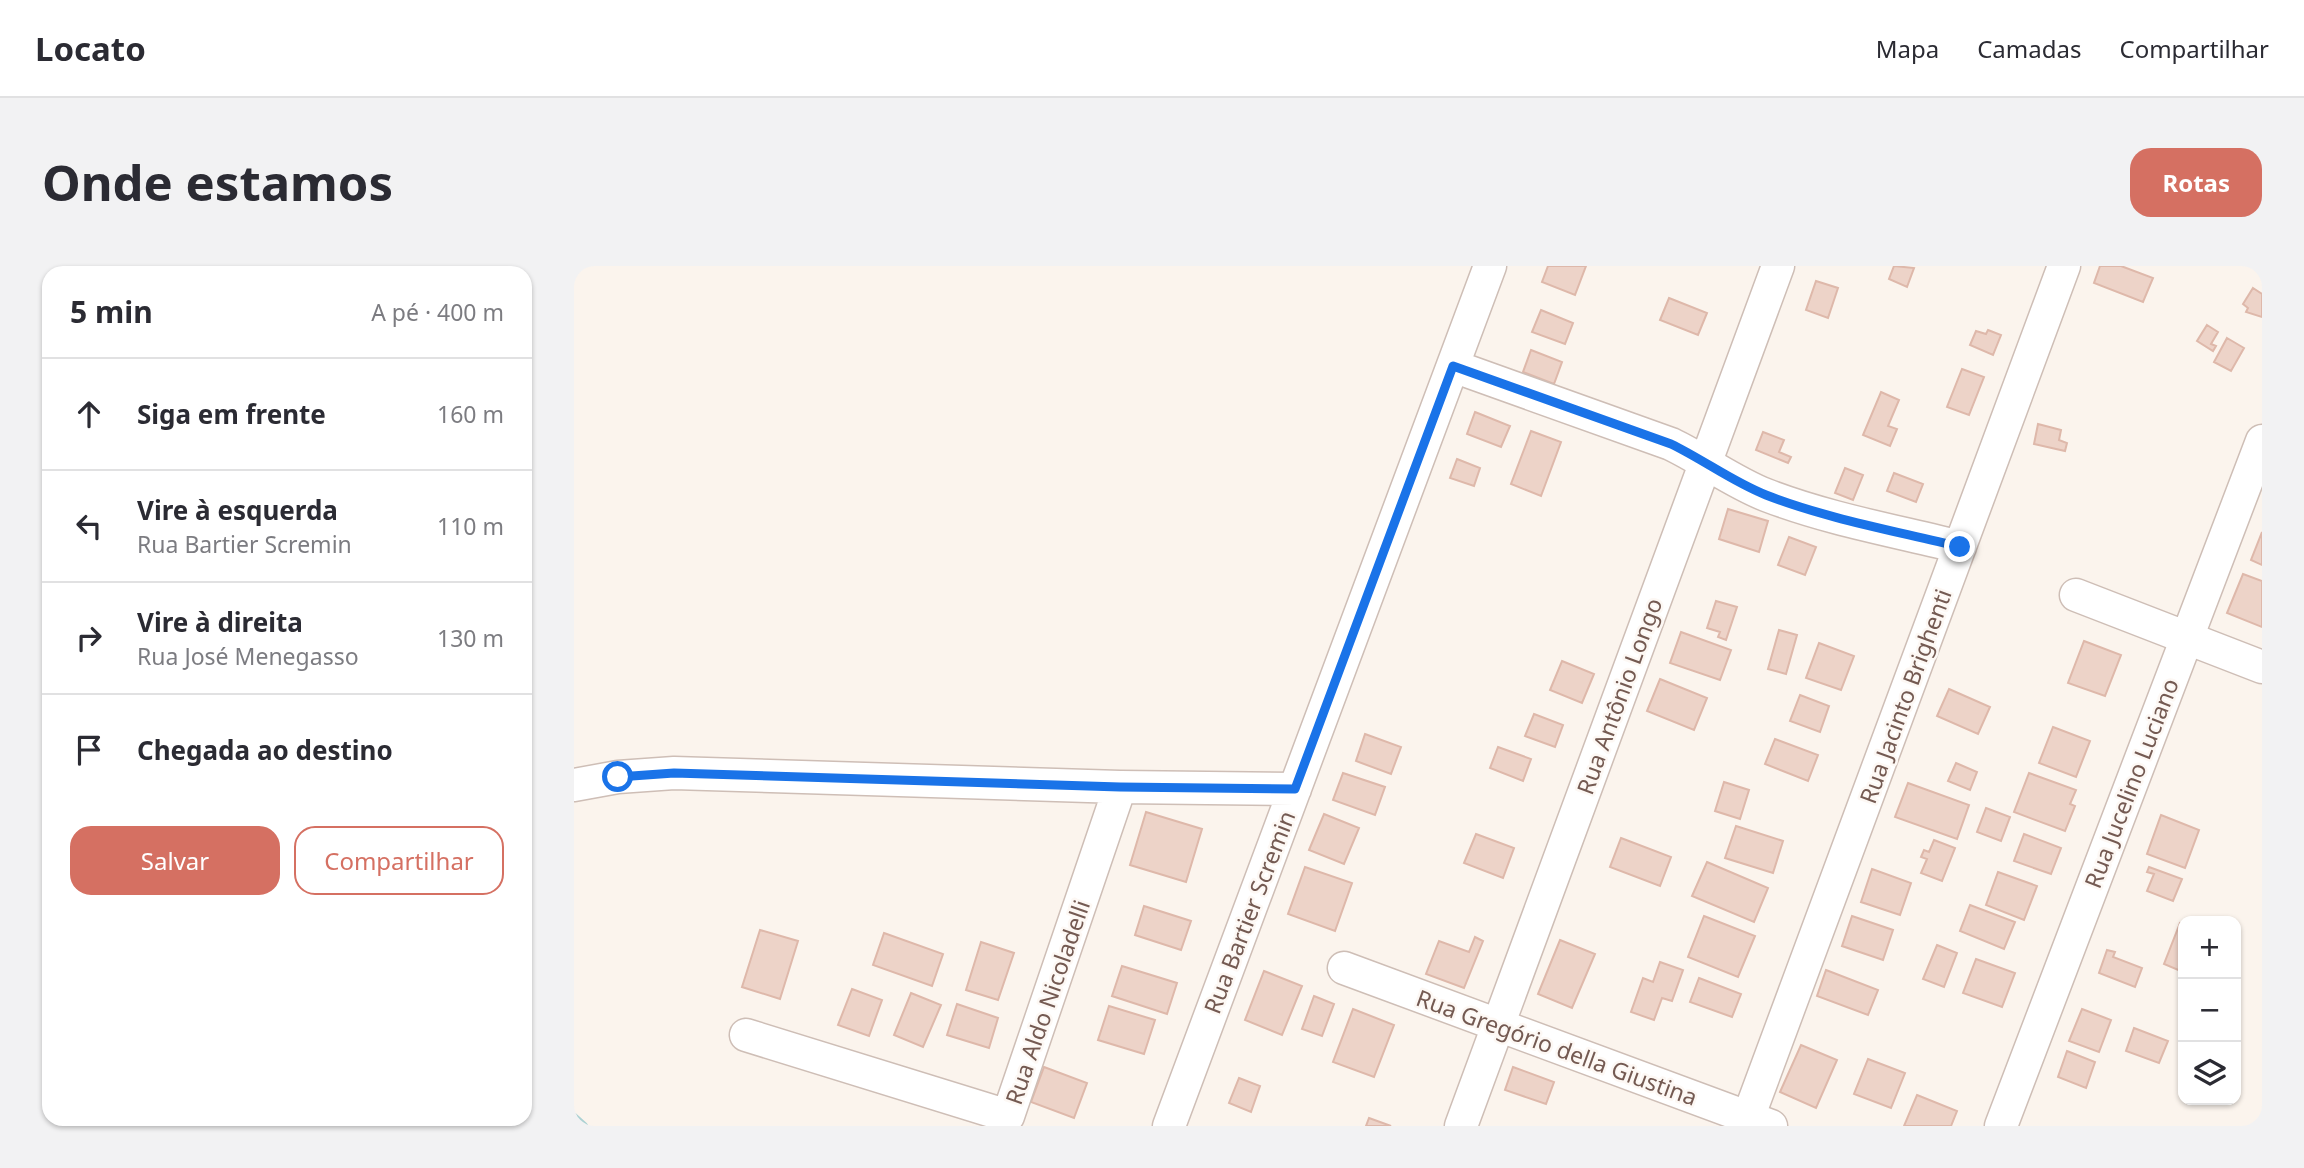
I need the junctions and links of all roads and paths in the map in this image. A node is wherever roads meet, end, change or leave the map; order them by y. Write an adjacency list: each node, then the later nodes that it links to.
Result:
1 (1490, 266): 4 (street, Rua Bartier Scremin)
2 (1778, 266): 6 (street, Rua Antônio Longo)
3 (2064, 266): 7 (street, Rua Jacinto Brighenti)
4 (1453, 366): 6 (street); 13 (street, Rua Bartier Scremin)
5 (2262, 440): 9 (street, Rua Jucelino Luciano)
6 (1706, 460): 7 (street); 15 (street, Rua Antônio Longo)
7 (1960, 547): 17 (street, Rua Jacinto Brighenti)
8 (2076, 595): 9 (street)
9 (2185, 639): 10 (street); 20 (street, Rua Jucelino Luciano)
10 (2262, 667)
11 (574, 785): 12 (street)
12 (1120, 787): 13 (street); 16 (street, Rua Aldo Nicoladelli)
13 (1295, 789): 18 (street, Rua Bartier Scremin)
14 (1344, 968): 15 (street, Rua Gregório della Giustina)
15 (1498, 1026): 17 (street, Rua Gregório della Giustina); 19 (street, Rua Antônio Longo)
16 (746, 1035)
17 (1755, 1123)
18 (1169, 1126)
19 (1461, 1126)
20 (2001, 1126)

